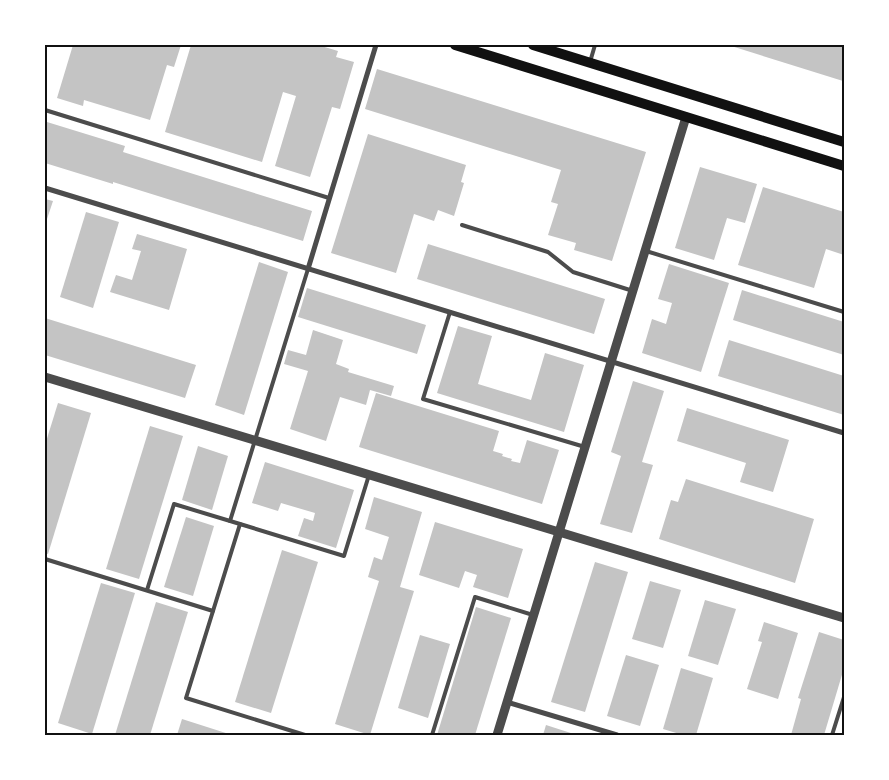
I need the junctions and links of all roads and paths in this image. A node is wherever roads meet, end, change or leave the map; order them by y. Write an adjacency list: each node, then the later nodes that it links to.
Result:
1 (376, 45): 11 (street)
2 (455, 45): 7 (main road)
3 (534, 45): 5 (main road)
4 (595, 45): 5 (lane)
5 (590, 62): 8 (main road)
6 (45, 110): 11 (lane)
7 (686, 117): 9 (main road); 13 (street)
8 (844, 142)
9 (844, 166)
10 (45, 188): 14 (street)
11 (330, 198): 14 (street)
12 (462, 225): 15 (lane)
13 (645, 251): 15 (street); 17 (lane)
14 (308, 269): 16 (street); 21 (lane)
15 (633, 291): 18 (street)
16 (450, 312): 18 (street); 22 (lane)
17 (844, 312)
18 (611, 362): 20 (street); 22 (street)
19 (45, 377): 21 (street)
20 (844, 433)
21 (255, 440): 23 (street); 24 (lane)
22 (585, 448): 26 (street)
23 (369, 475): 25 (lane); 26 (street)
24 (230, 521): 25 (lane); 28 (lane)
25 (240, 524): 29 (lane)
26 (559, 532): 30 (street); 31 (street)
27 (45, 559): 28 (lane)
28 (147, 590): 29 (lane)
29 (213, 610): 35 (lane)
30 (533, 616): 33 (street); 36 (lane)
31 (844, 618)
32 (844, 697): 39 (lane)
33 (507, 702): 34 (street); 37 (street)
34 (603, 733): 38 (street)
35 (306, 735)
36 (432, 735)
37 (497, 735)
38 (617, 735)
39 (832, 735)

